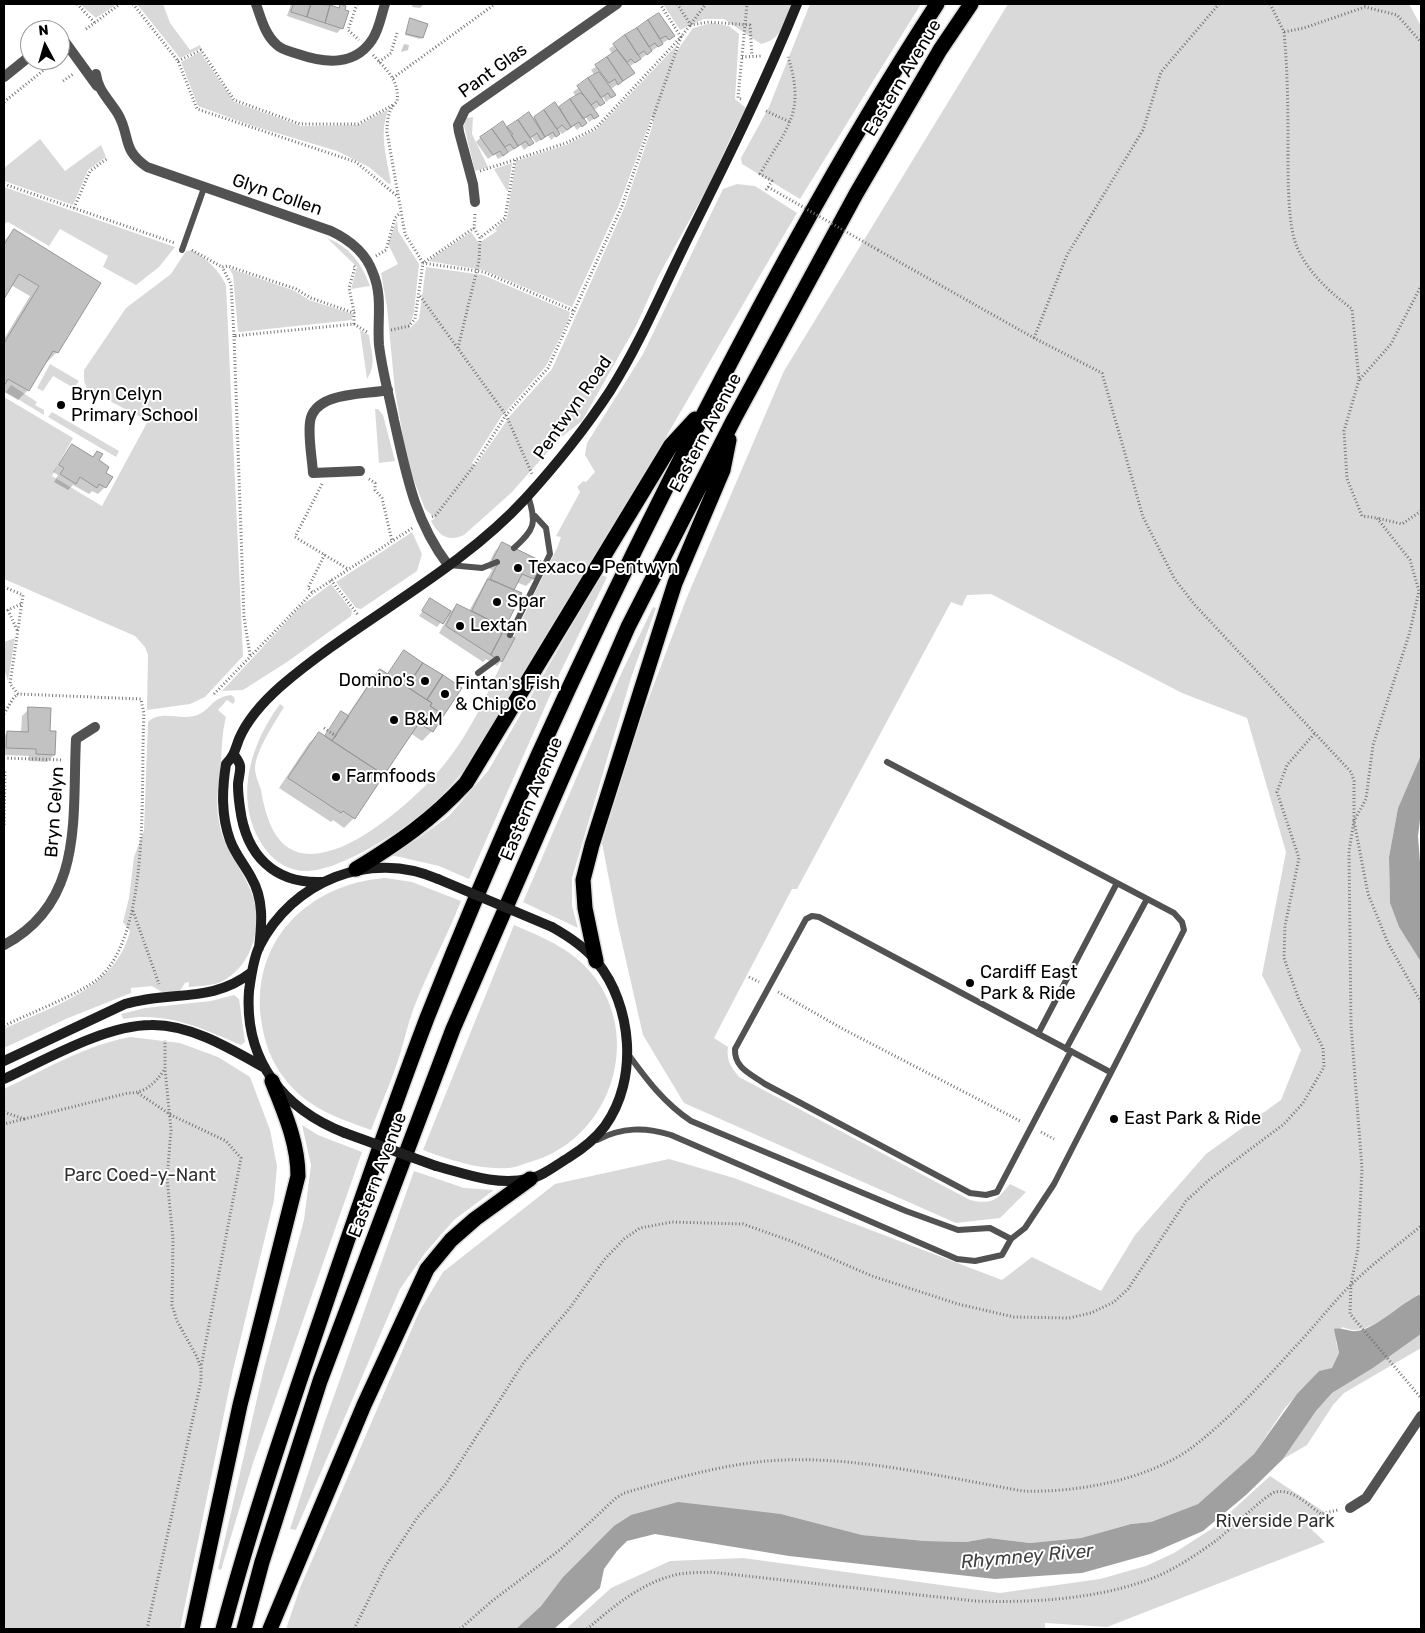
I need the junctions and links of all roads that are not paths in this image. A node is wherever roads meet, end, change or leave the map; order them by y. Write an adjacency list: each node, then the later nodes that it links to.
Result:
1 (256, 4): 2 (street)
2 (385, 4)
3 (617, 4): 13 (street, Pant Glas)
4 (797, 4): 19 (street, Pentwyn Road)
5 (937, 4): 16 (highway, Eastern Avenue)
6 (971, 4): 17 (highway, Eastern Avenue)
7 (70, 49): 11 (street)
8 (20, 64): 10 (street)
9 (96, 74): 11 (street, Glyn Collen)
10 (4, 77)
11 (98, 87): 12 (street, Glyn Collen)
12 (204, 188): 14 (lane); 15 (street, Glyn Collen)
13 (475, 202)
14 (183, 248)
15 (388, 390): 18 (street); 23 (street, Glyn Collen)
16 (708, 404): 30 (highway); 52 (highway, Eastern Avenue)
17 (734, 419): 36 (highway); 53 (highway, Eastern Avenue)
18 (360, 472)
19 (528, 496): 20 (lane); 23 (street, Pentwyn Road)
20 (535, 516): 21 (lane); 24 (lane)
21 (514, 548)
22 (496, 562): 23 (lane)
23 (448, 565): 28 (street, Pentwyn Road)
24 (510, 635)
25 (497, 659): 26 (lane)
26 (478, 673)
27 (95, 727): 34 (street, Bryn Celyn)
28 (235, 756): 31 (street, Pentwyn Road); 35 (street, Pentwyn Road)
29 (888, 762): 32 (lane)
30 (356, 869): 31 (street); 36 (street, bridge)
31 (322, 882): 35 (street)
32 (1117, 883): 33 (lane); 38 (lane)
33 (1147, 899): 39 (lane); 42 (lane)
34 (4, 945)
35 (259, 948): 37 (street)
36 (596, 961): 40 (street)
37 (252, 972): 41 (street); 43 (street)
38 (1038, 1034): 39 (lane); 39 (lane)
39 (1069, 1050): 42 (lane)
40 (627, 1053): 45 (street); 47 (lane)
41 (4, 1061)
42 (1110, 1072): 47 (lane)
43 (268, 1074): 44 (street); 46 (street, bridge); 51 (highway)
44 (4, 1079)
45 (584, 1146): 46 (street); 47 (lane)
46 (530, 1179): 54 (highway)
47 (1011, 1239)
48 (1421, 1416): 49 (street)
49 (1418, 1430): 50 (street)
50 (1350, 1508)
51 (192, 1629)
52 (223, 1629)
53 (244, 1629)
54 (270, 1629)

